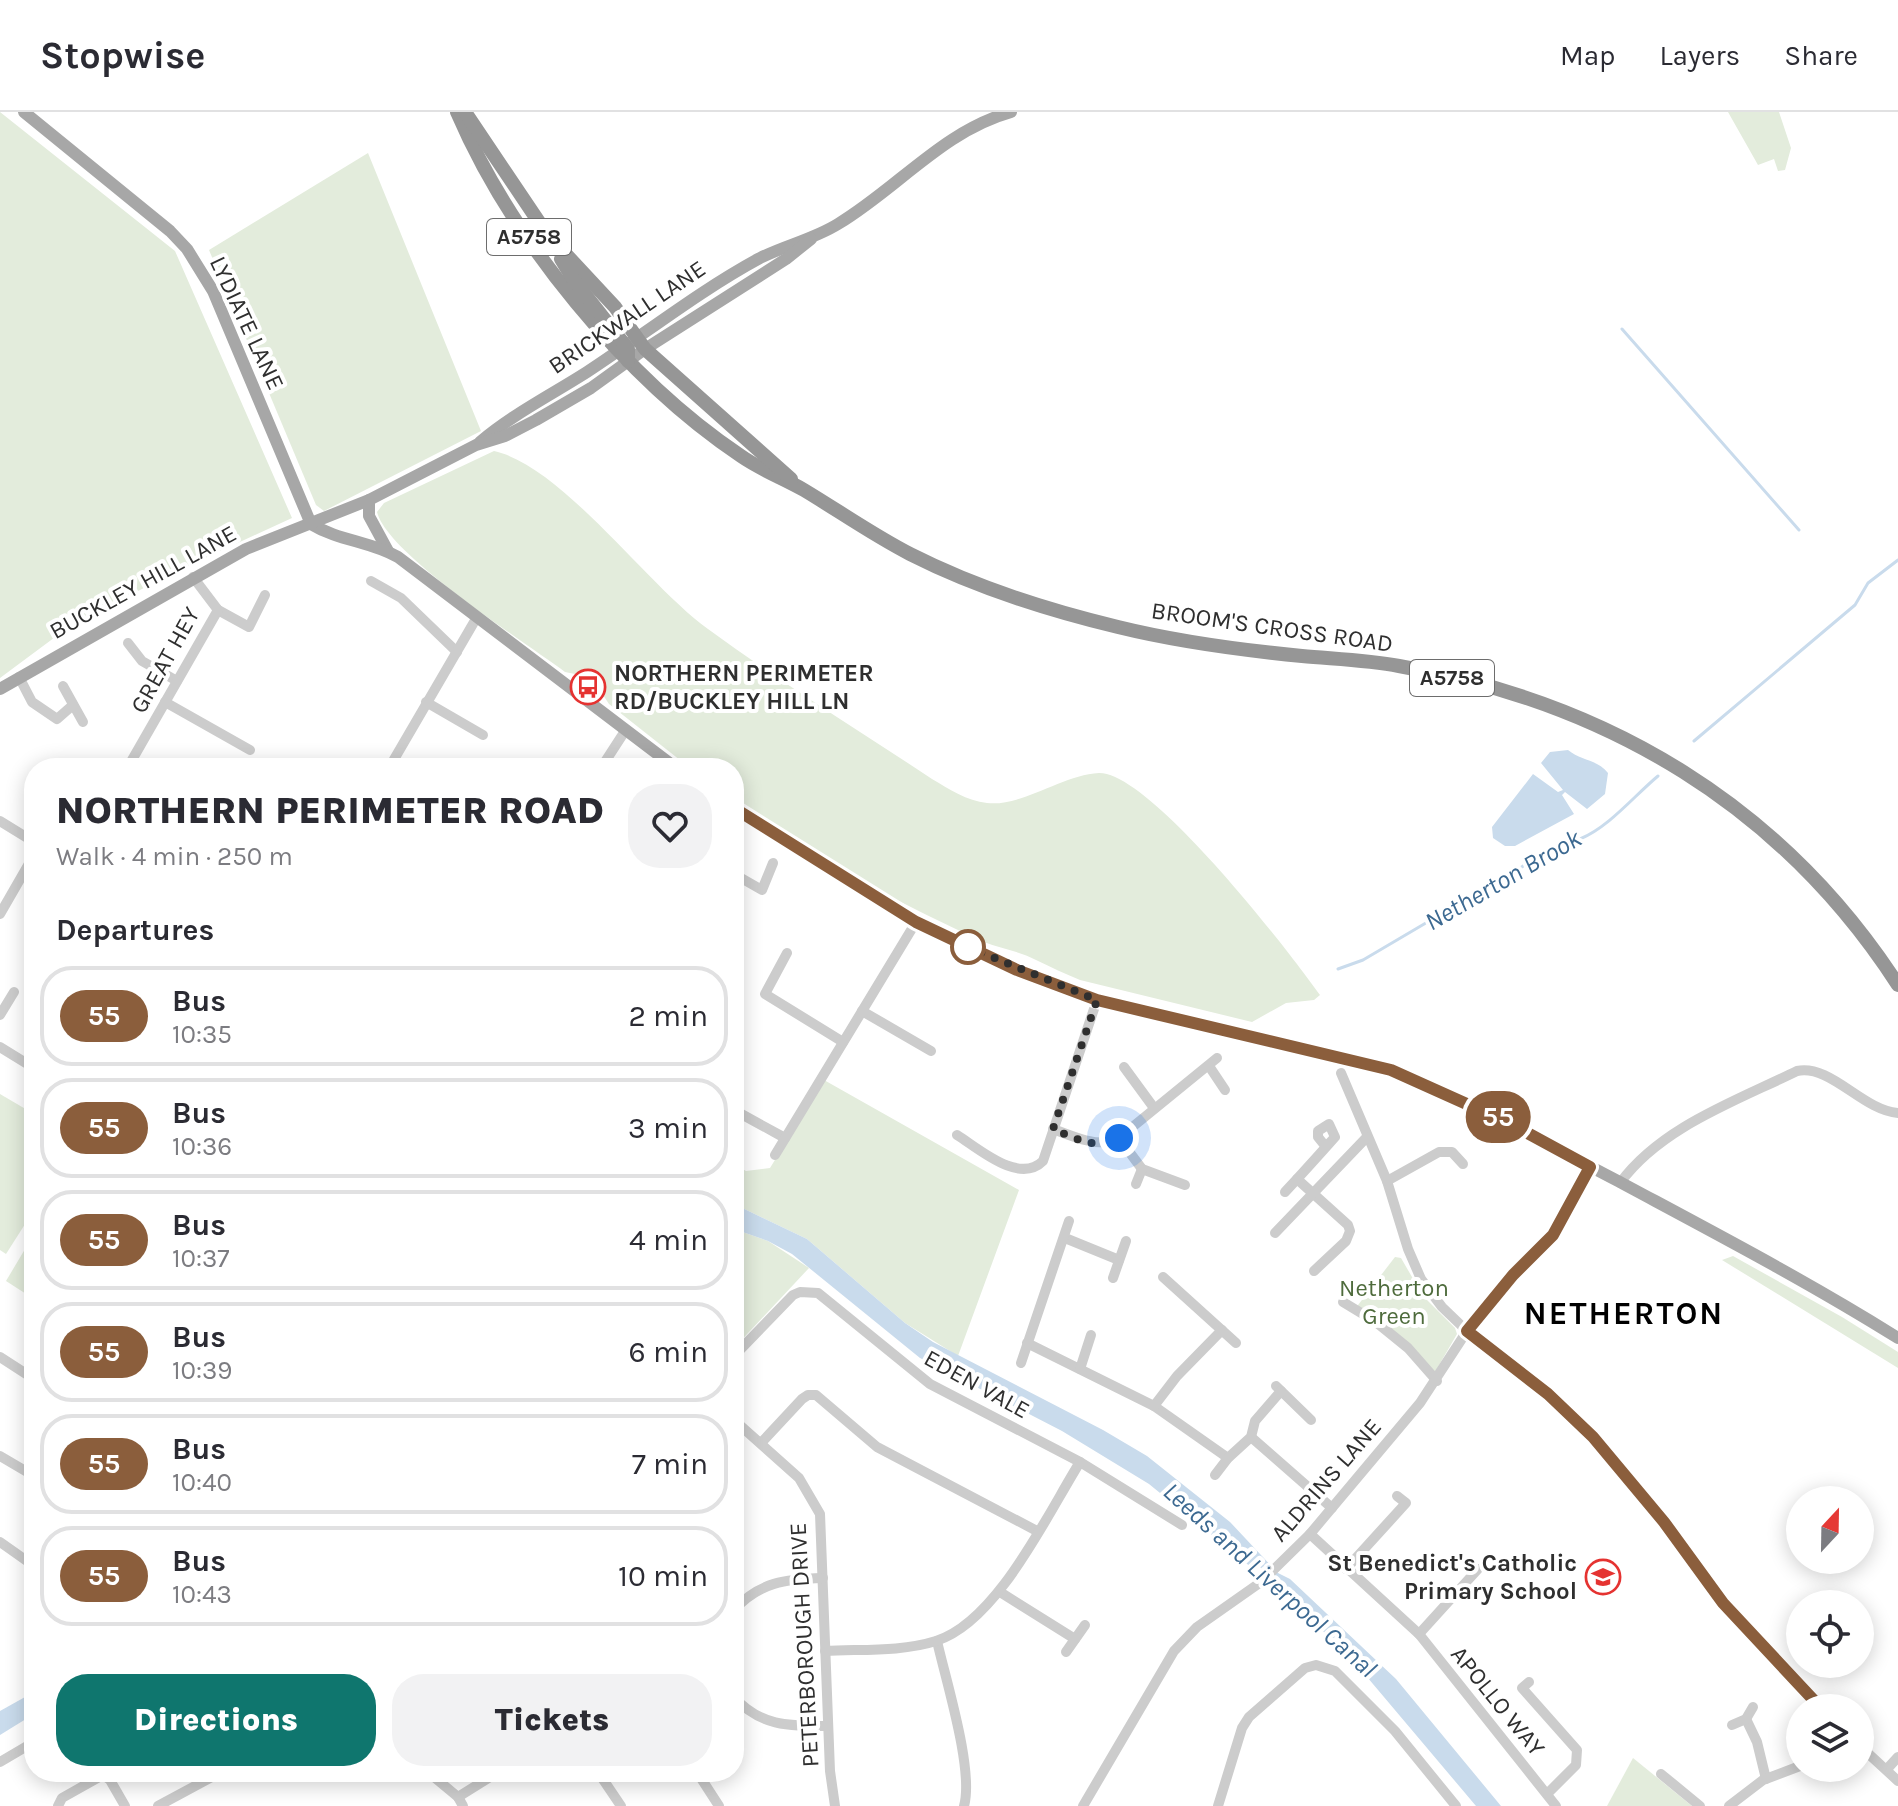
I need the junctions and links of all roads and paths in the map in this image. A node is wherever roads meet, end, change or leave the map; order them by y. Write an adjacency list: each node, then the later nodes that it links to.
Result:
1 (24, 112): 7 (main road, LYDIATE LANE)
2 (457, 112): 5 (highway, BROOM'S CROSS ROAD / A5758)
3 (465, 112): 5 (highway, A5758)
4 (1011, 112): 5 (main road, BRICKWALL LANE)
5 (630, 349): 6 (main road, BRICKWALL LANE); 40 (highway, BROOM'S CROSS ROAD / A5758)
6 (369, 500): 7 (main road, BRICKWALL LANE); 8 (main road)
7 (311, 524): 8 (main road); 9 (main road, BUCKLEY HILL LANE)
8 (388, 551): 13 (main road)
9 (193, 577): 12 (street, GREAT HEY); 16 (main road, BUCKLEY HILL LANE)
10 (371, 581): 15 (street)
11 (265, 595): 12 (street)
12 (218, 610): 17 (street, GREAT HEY)
13 (477, 617): 15 (street); 24 (main road)
14 (128, 643): 17 (street)
15 (457, 652): 21 (street)
16 (19, 677): 19 (main road, BUCKLEY HILL LANE); 22 (street)
17 (177, 681): 20 (street, GREAT HEY)
18 (63, 686): 22 (street)
19 (0, 689)
20 (165, 702): 26 (street); 27 (street, GREAT HEY)
21 (426, 702): 25 (street); 28 (street)
22 (73, 705): 23 (street)
23 (83, 722)
24 (625, 731): 29 (street); 30 (main road)
25 (483, 735)
26 (250, 750)
27 (134, 758)
28 (395, 758)
29 (607, 758)
30 (662, 758)
31 (744, 813): 38 (main road)
32 (0, 821): 33 (street)
33 (24, 836)
34 (773, 863): 36 (street)
35 (24, 872): 37 (street)
36 (744, 880)
37 (0, 914)
38 (916, 922): 42 (main road); 43 (street)
39 (787, 953): 45 (street)
40 (1898, 985)
41 (14, 992): 44 (street)
42 (1097, 1000): 55 (street); 63 (main road)
43 (862, 1011): 45 (street); 47 (street)
44 (0, 1015)
45 (843, 1042): 58 (street)
46 (0, 1047): 48 (street)
47 (931, 1051)
48 (24, 1062)
49 (1124, 1067): 52 (street)
50 (1341, 1073): 57 (street)
51 (1225, 1090): 52 (street)
52 (1154, 1108): 59 (street)
53 (1898, 1113): 67 (street)
54 (744, 1115): 58 (street)
55 (1053, 1129): 56 (street); 59 (street)
56 (957, 1135)
57 (1367, 1137): 66 (street); 71 (street)
58 (785, 1138): 61 (street)
59 (1119, 1138): 64 (street)
60 (1326, 1147): 65 (street)
61 (775, 1155)
62 (1463, 1164): 66 (street)
63 (1590, 1167): 67 (main road); 82 (street)
64 (1142, 1169): 68 (street); 69 (street)
65 (1297, 1179): 70 (street); 71 (street)
66 (1387, 1181): 82 (street)
67 (1620, 1183): 84 (main road)
68 (1136, 1184)
69 (1185, 1185)
70 (1285, 1192)
71 (1314, 1194): 73 (street); 77 (street)
72 (1069, 1221): 74 (street)
73 (1275, 1233)
74 (1065, 1238): 76 (street); 85 (street)
75 (1126, 1241): 76 (street)
76 (1119, 1260): 79 (street)
77 (1314, 1271)
78 (1163, 1277): 81 (street)
79 (1113, 1278)
80 (1343, 1302): 92 (street)
81 (1222, 1330): 86 (street); 93 (street)
82 (1467, 1331): 92 (street); 122 (street)
83 (1091, 1335): 90 (street)
84 (1898, 1338)
85 (1027, 1343): 89 (street); 90 (street)
86 (1236, 1343)
87 (744, 1346): 100 (street, EDEN VALE)
88 (0, 1357): 91 (street)
89 (1021, 1363)
90 (1080, 1369): 93 (street)
91 (24, 1373)
92 (1437, 1381): 104 (street, ALDRINS LANE)
93 (1154, 1406): 99 (street)
94 (1311, 1420): 96 (street)
95 (744, 1429): 97 (street, PETERBOROUGH DRIVE)
96 (1251, 1437): 99 (street); 104 (street)
97 (761, 1443): 106 (street); 112 (street, PETERBOROUGH DRIVE)
98 (0, 1456): 101 (street)
99 (1228, 1458): 102 (street)
100 (1080, 1462): 105 (street, EDEN VALE); 106 (street)
101 (24, 1470)
102 (1215, 1475)
103 (1397, 1496): 110 (street)
104 (1332, 1508): 107 (street, ALDRINS LANE)
105 (1182, 1525)
106 (1037, 1531): 113 (street)
107 (1310, 1534): 110 (street, APOLLO WAY); 153 (street, ALDRINS LANE)
108 (0, 1542): 109 (street)
109 (24, 1559)
110 (1346, 1569): 116 (street, APOLLO WAY)
111 (1478, 1569): 116 (street, APOLLO WAY)
112 (823, 1578): 114 (street); 119 (street, PETERBOROUGH DRIVE)
113 (1000, 1592): 117 (street); 118 (street)
114 (744, 1600)
115 (1085, 1625): 117 (street)
116 (1419, 1634): 144 (street, APOLLO WAY)
117 (1075, 1639): 120 (street)
118 (937, 1641): 119 (street); 152 (street)
119 (825, 1651): 127 (street, PETERBOROUGH DRIVE)
120 (1066, 1652)
121 (1529, 1682): 144 (street, APOLLO WAY)
122 (1808, 1694)
123 (744, 1706): 127 (street)
124 (1753, 1707): 125 (street)
125 (1746, 1719): 126 (street); 135 (street)
126 (1732, 1725)
127 (827, 1726): 151 (street, PETERBOROUGH DRIVE)
128 (24, 1748): 131 (street)
129 (1898, 1757): 132 (street)
130 (1874, 1758): 132 (street)
131 (0, 1762)
132 (1887, 1769): 136 (street)
133 (1786, 1771): 135 (street)
134 (1661, 1774): 157 (street)
135 (1766, 1779): 158 (street)
136 (1898, 1781)
137 (91, 1782): 146 (street)
138 (111, 1782): 147 (street)
139 (193, 1782): 148 (street)
140 (439, 1782): 145 (street)
141 (485, 1782): 145 (street)
142 (602, 1782): 149 (street)
143 (703, 1782): 150 (street)
144 (1548, 1793): 156 (street, APOLLO WAY)
145 (460, 1802)
146 (58, 1806)
147 (125, 1806)
148 (158, 1806)
149 (618, 1806)
150 (719, 1806)
151 (835, 1806)
152 (964, 1806)
153 (1083, 1806)
154 (1218, 1806): 155 (street)
155 (1456, 1806)
156 (1556, 1806)
157 (1700, 1806)
158 (1729, 1806)

